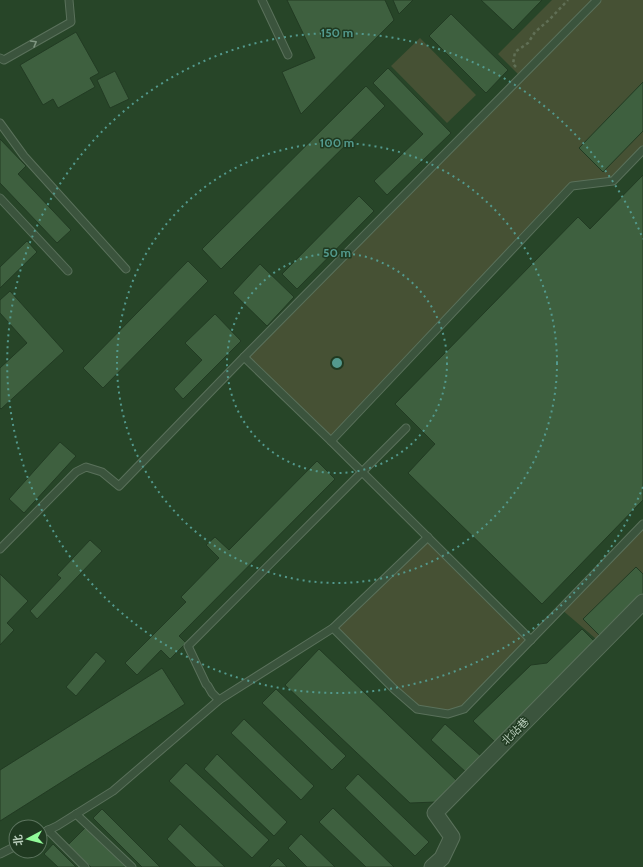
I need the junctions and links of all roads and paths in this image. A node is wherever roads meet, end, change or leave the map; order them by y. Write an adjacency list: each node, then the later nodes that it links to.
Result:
1 (69, 0): 6 (lane, one-way to 1)
2 (262, 0): 5 (lane)
3 (568, 0): 7 (path)
4 (597, 0): 7 (lane)
5 (288, 55)
6 (0, 58)
7 (524, 74): 13 (lane)
8 (0, 123): 12 (lane)
9 (643, 150): 15 (lane)
10 (0, 198): 11 (lane)
11 (68, 270)
12 (126, 270)
13 (244, 357): 15 (lane); 19 (lane)
14 (406, 428): 16 (lane)
15 (331, 441): 16 (lane)
16 (362, 472): 18 (lane); 23 (lane)
17 (643, 524): 22 (lane)
18 (428, 537): 21 (lane); 22 (lane)
19 (0, 549)
20 (643, 602): 28 (street, 北站巷)
21 (333, 628): 22 (lane); 23 (lane)
22 (531, 640)
23 (219, 700): 24 (lane)
24 (76, 814): 25 (lane); 27 (lane)
25 (48, 830): 26 (lane)
26 (85, 867)
27 (132, 867)
28 (432, 867)

